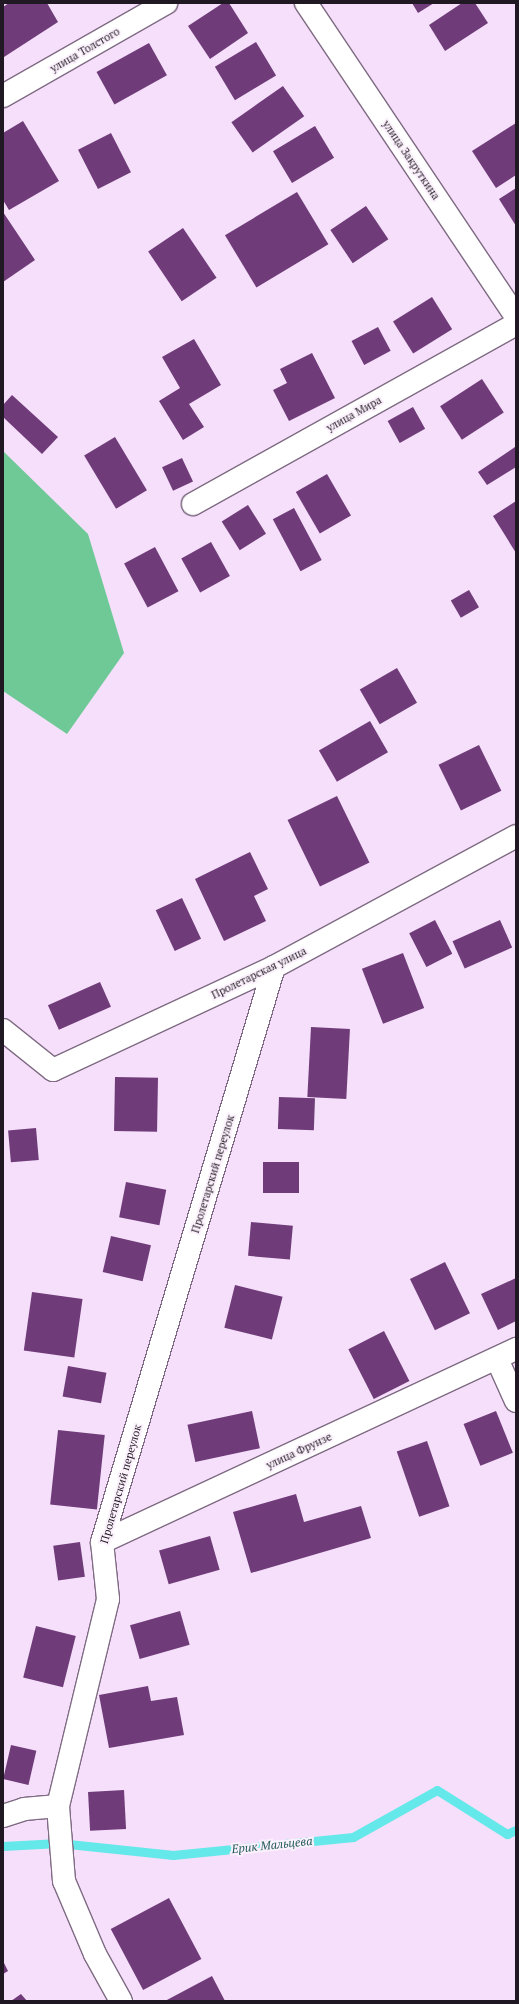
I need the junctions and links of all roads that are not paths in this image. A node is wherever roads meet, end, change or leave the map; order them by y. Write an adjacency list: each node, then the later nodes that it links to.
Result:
1 (166, 3): 3 (street, улица Толстого)
2 (306, 3): 4 (street, улица Закруткина)
3 (3, 96)
4 (516, 317)
5 (516, 324): 6 (street, улица Мира)
6 (192, 504)
7 (516, 836): 8 (street, Пролетарская улица)
8 (274, 968): 9 (street, Пролетарская улица); 13 (street, Пролетарский переулок)
9 (3, 1030)
10 (516, 1349): 11 (street, улица Фрунзе)
11 (497, 1359): 12 (street); 13 (street, улица Фрунзе)
12 (516, 1401)
13 (102, 1542): 14 (street, Пролетарский переулок)
14 (58, 1806): 15 (street); 16 (street, Пролетарский переулок)
15 (3, 1816)
16 (121, 2001)

